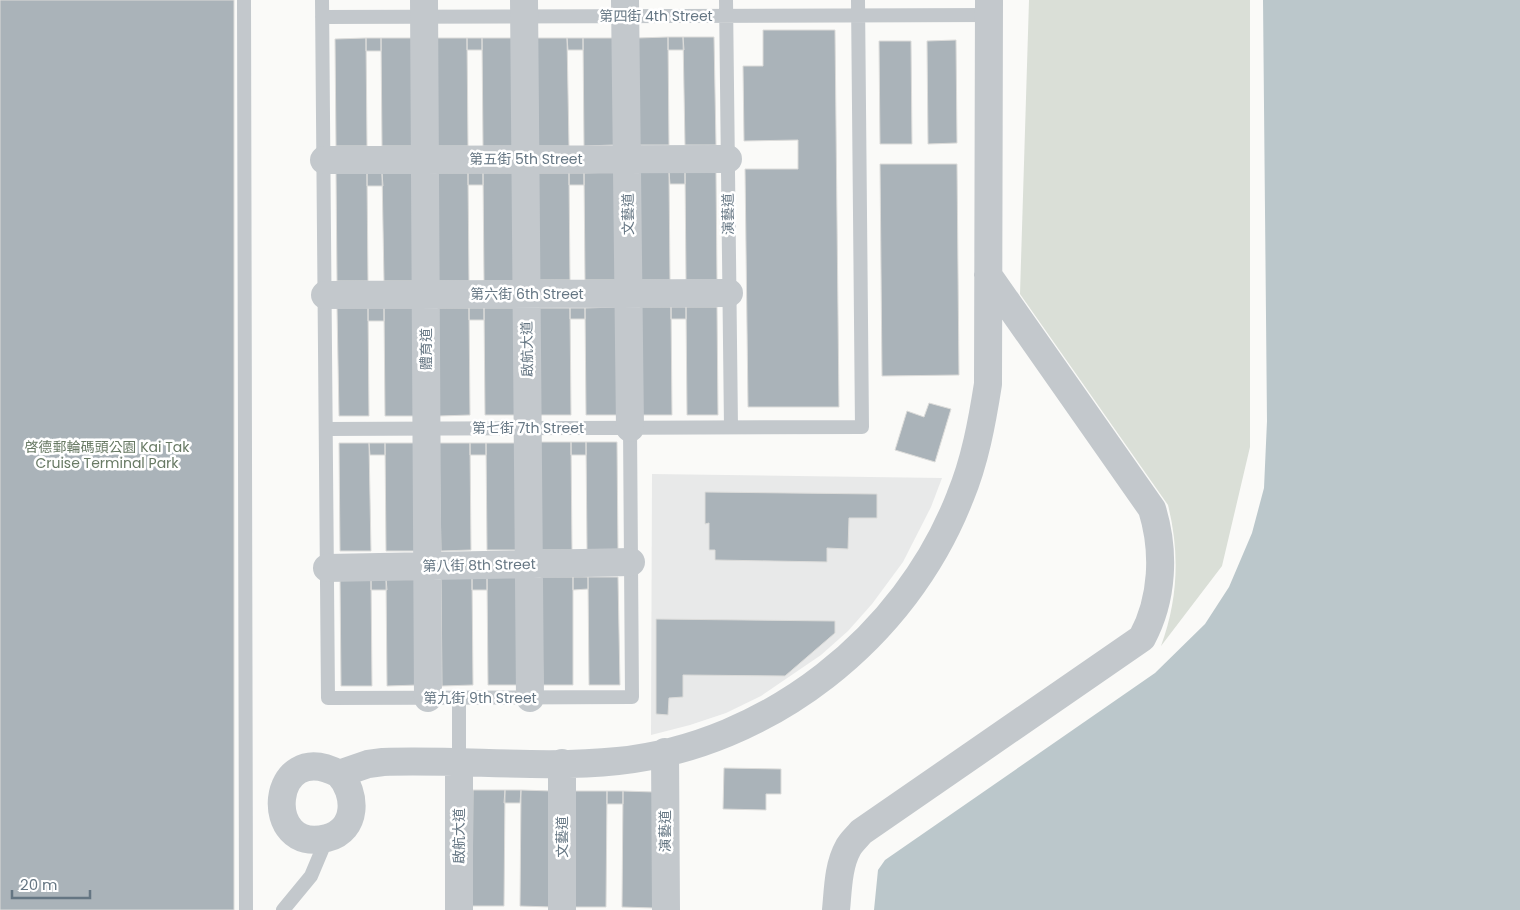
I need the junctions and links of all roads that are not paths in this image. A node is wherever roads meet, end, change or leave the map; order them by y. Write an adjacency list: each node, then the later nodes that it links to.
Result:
1 (244, 0): 40 (lane)
2 (322, 0): 11 (lane)
3 (726, 0): 9 (lane, 演藝道)
4 (858, 0): 10 (lane)
5 (524, 8): 6 (lane, 第四街 4th Street); 8 (lane, 第四街 4th Street); 12 (street, 啟航大道)
6 (625, 8): 9 (lane, 第四街 4th Street); 13 (street, 文藝道)
7 (989, 8): 10 (lane, 第四街 4th Street); 17 (street)
8 (424, 9): 11 (lane, 第四街 4th Street); 16 (street, 體育道)
9 (726, 16): 10 (lane, 第四街 4th Street); 14 (lane, 演藝道)
10 (858, 16): 23 (lane, 第七街 7th Street)
11 (322, 18): 15 (lane)
12 (525, 159): 13 (street, 第五街 5th Street); 16 (street, 第五街 5th Street); 19 (street, 啟航大道)
13 (627, 159): 14 (street, 第五街 5th Street); 20 (street, 文藝道)
14 (728, 159): 21 (lane, 演藝道)
15 (324, 160): 16 (street, 第五街 5th Street); 22 (lane)
16 (424, 160): 18 (street, 體育道)
17 (988, 275): 35 (street); 45 (street)
18 (426, 294): 19 (street, 第六街 6th Street); 22 (street, 第六街 6th Street); 26 (street, 體育道)
19 (526, 294): 20 (street, 第六街 6th Street); 24 (street, 啟航大道)
20 (628, 294): 21 (street, 第六街 6th Street); 25 (street, 文藝道)
21 (729, 294): 23 (lane, 演藝道)
22 (325, 295): 27 (lane)
23 (730, 427): 25 (lane, 第七街 7th Street)
24 (528, 428): 25 (lane, 第七街 7th Street); 26 (lane, 第七街 7th Street); 29 (street, 啟航大道)
25 (630, 428): 28 (lane)
26 (427, 429): 27 (lane, 第七街 7th Street); 30 (street, 體育道)
27 (326, 430): 31 (lane)
28 (631, 562): 29 (street, 第八街 8th Street); 34 (lane, 第九街 9th Street)
29 (529, 564): 30 (street, 第八街 8th Street); 34 (street, 啟航大道)
30 (427, 566): 31 (street, 第八街 8th Street); 32 (street, 體育道)
31 (327, 568): 32 (lane, 第九街 9th Street)
32 (428, 698): 33 (lane, 第九街 9th Street)
33 (459, 698): 34 (lane, 第九街 9th Street); 36 (lane)
34 (530, 698)
35 (665, 752): 37 (street); 44 (street, 演藝道)
36 (459, 762): 37 (street); 38 (street); 42 (street, 啟航大道)
37 (562, 763): 43 (street, 文藝道)
38 (338, 774): 39 (street); 39 (street)
39 (327, 838): 41 (lane)
40 (246, 910)
41 (283, 910)
42 (459, 910)
43 (562, 910)
44 (666, 910)
45 (836, 910)

